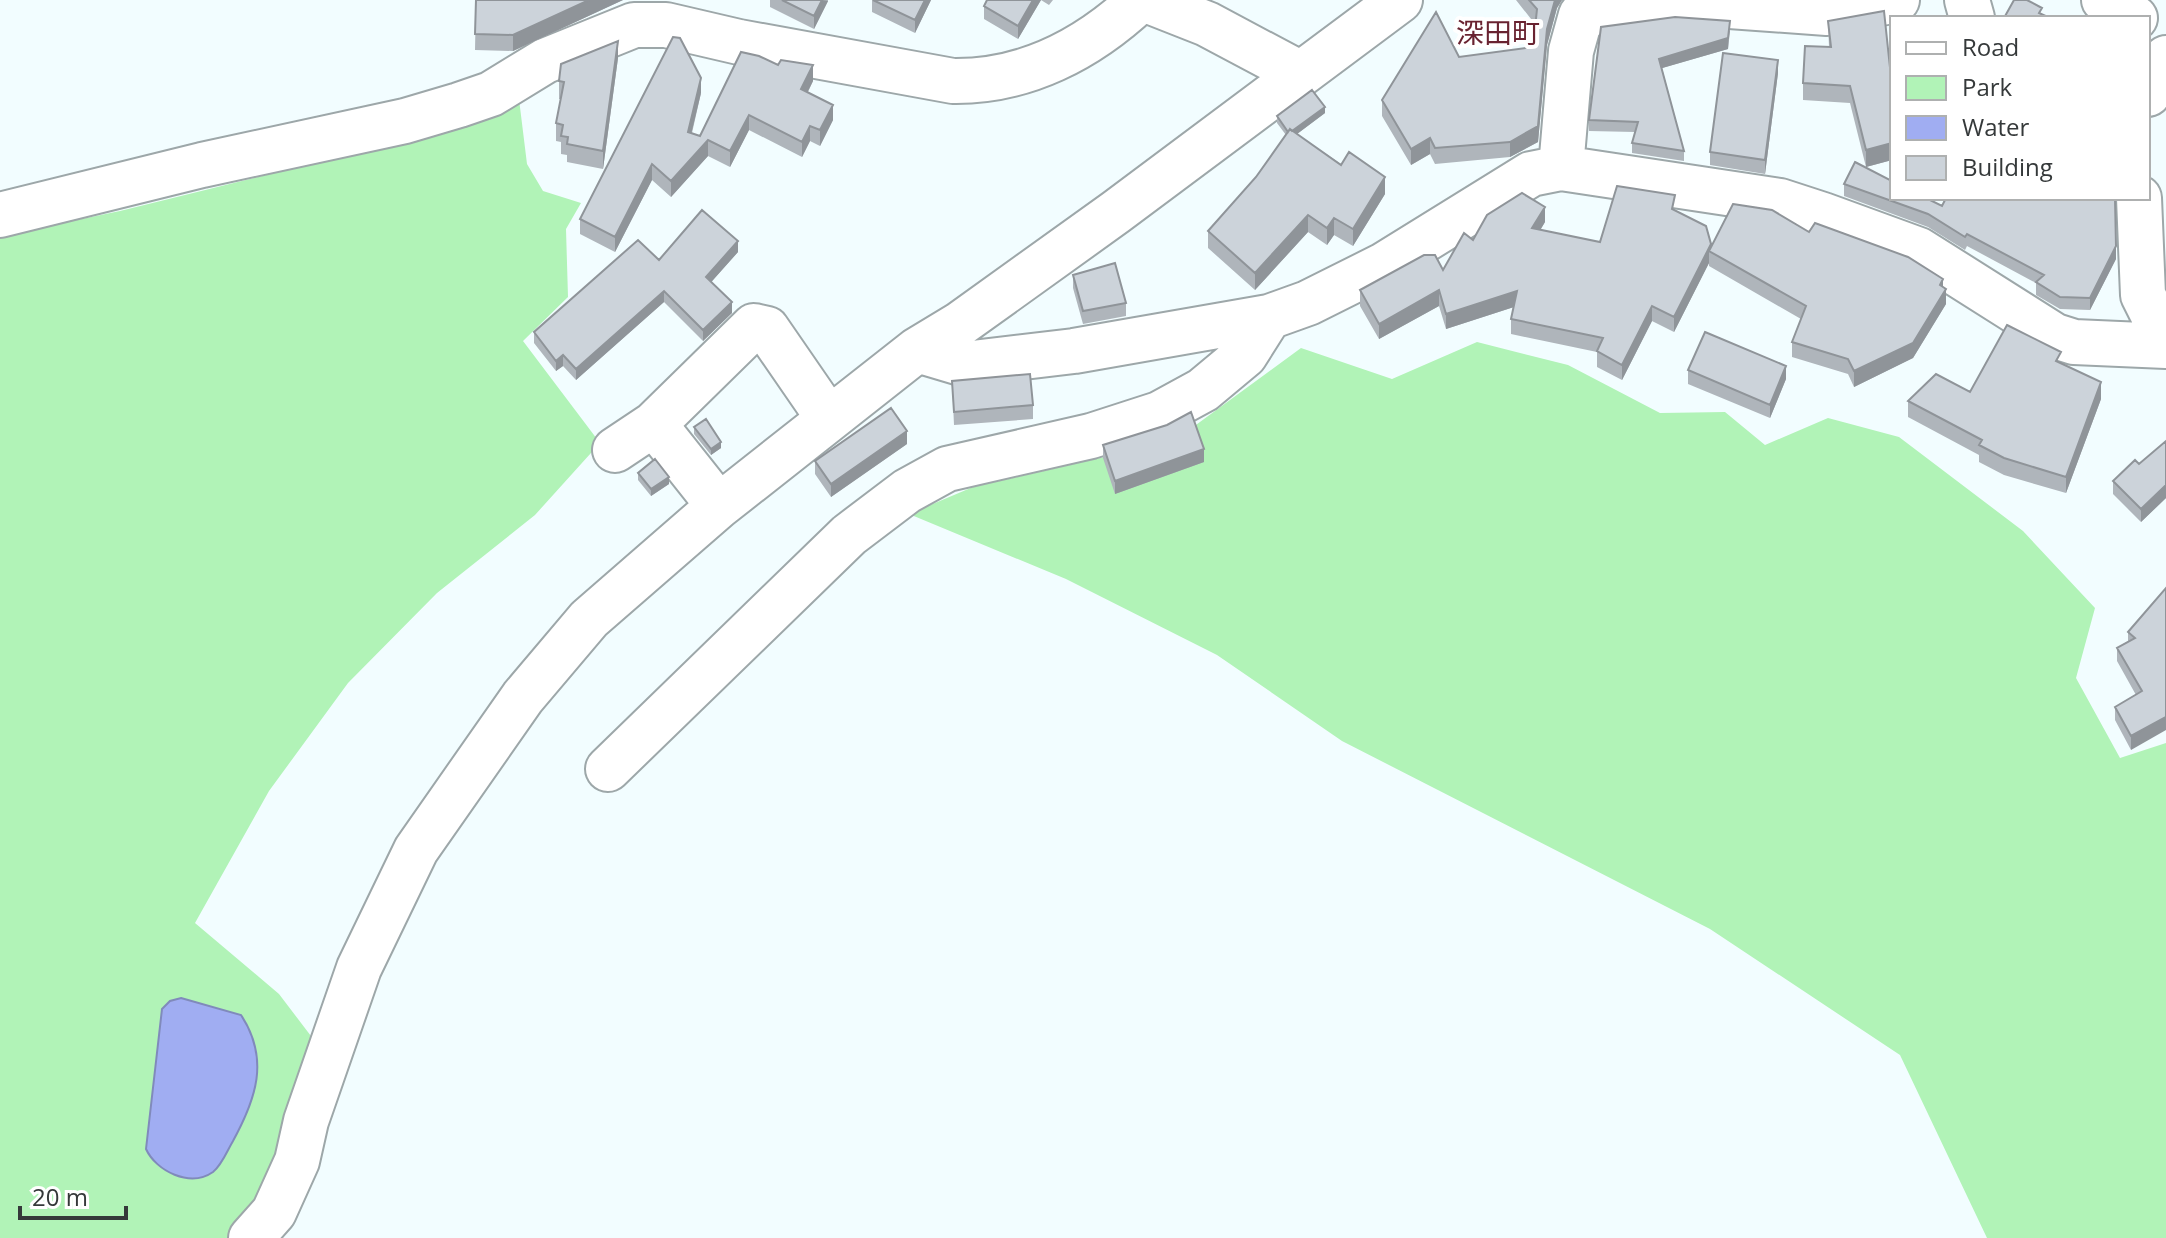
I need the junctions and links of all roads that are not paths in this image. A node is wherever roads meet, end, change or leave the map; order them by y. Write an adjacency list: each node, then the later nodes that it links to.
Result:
1 (1140, 0): 12 (street)
2 (1146, 0): 8 (street)
3 (1400, 0): 8 (street)
4 (1897, 0): 10 (street)
5 (2104, 0): 6 (street)
6 (2132, 16)
7 (2166, 58): 9 (street)
8 (1301, 74): 15 (street)
9 (2150, 90)
10 (1561, 168): 13 (street); 14 (street)
11 (2139, 200): 14 (street)
12 (0, 215)
13 (1269, 317): 15 (street); 20 (street)
14 (2166, 344)
15 (917, 350): 16 (street)
16 (829, 419): 17 (street); 19 (street)
17 (654, 424): 18 (street); 19 (street)
18 (615, 450)
19 (719, 506): 21 (street)
20 (608, 769)
21 (251, 1238)

